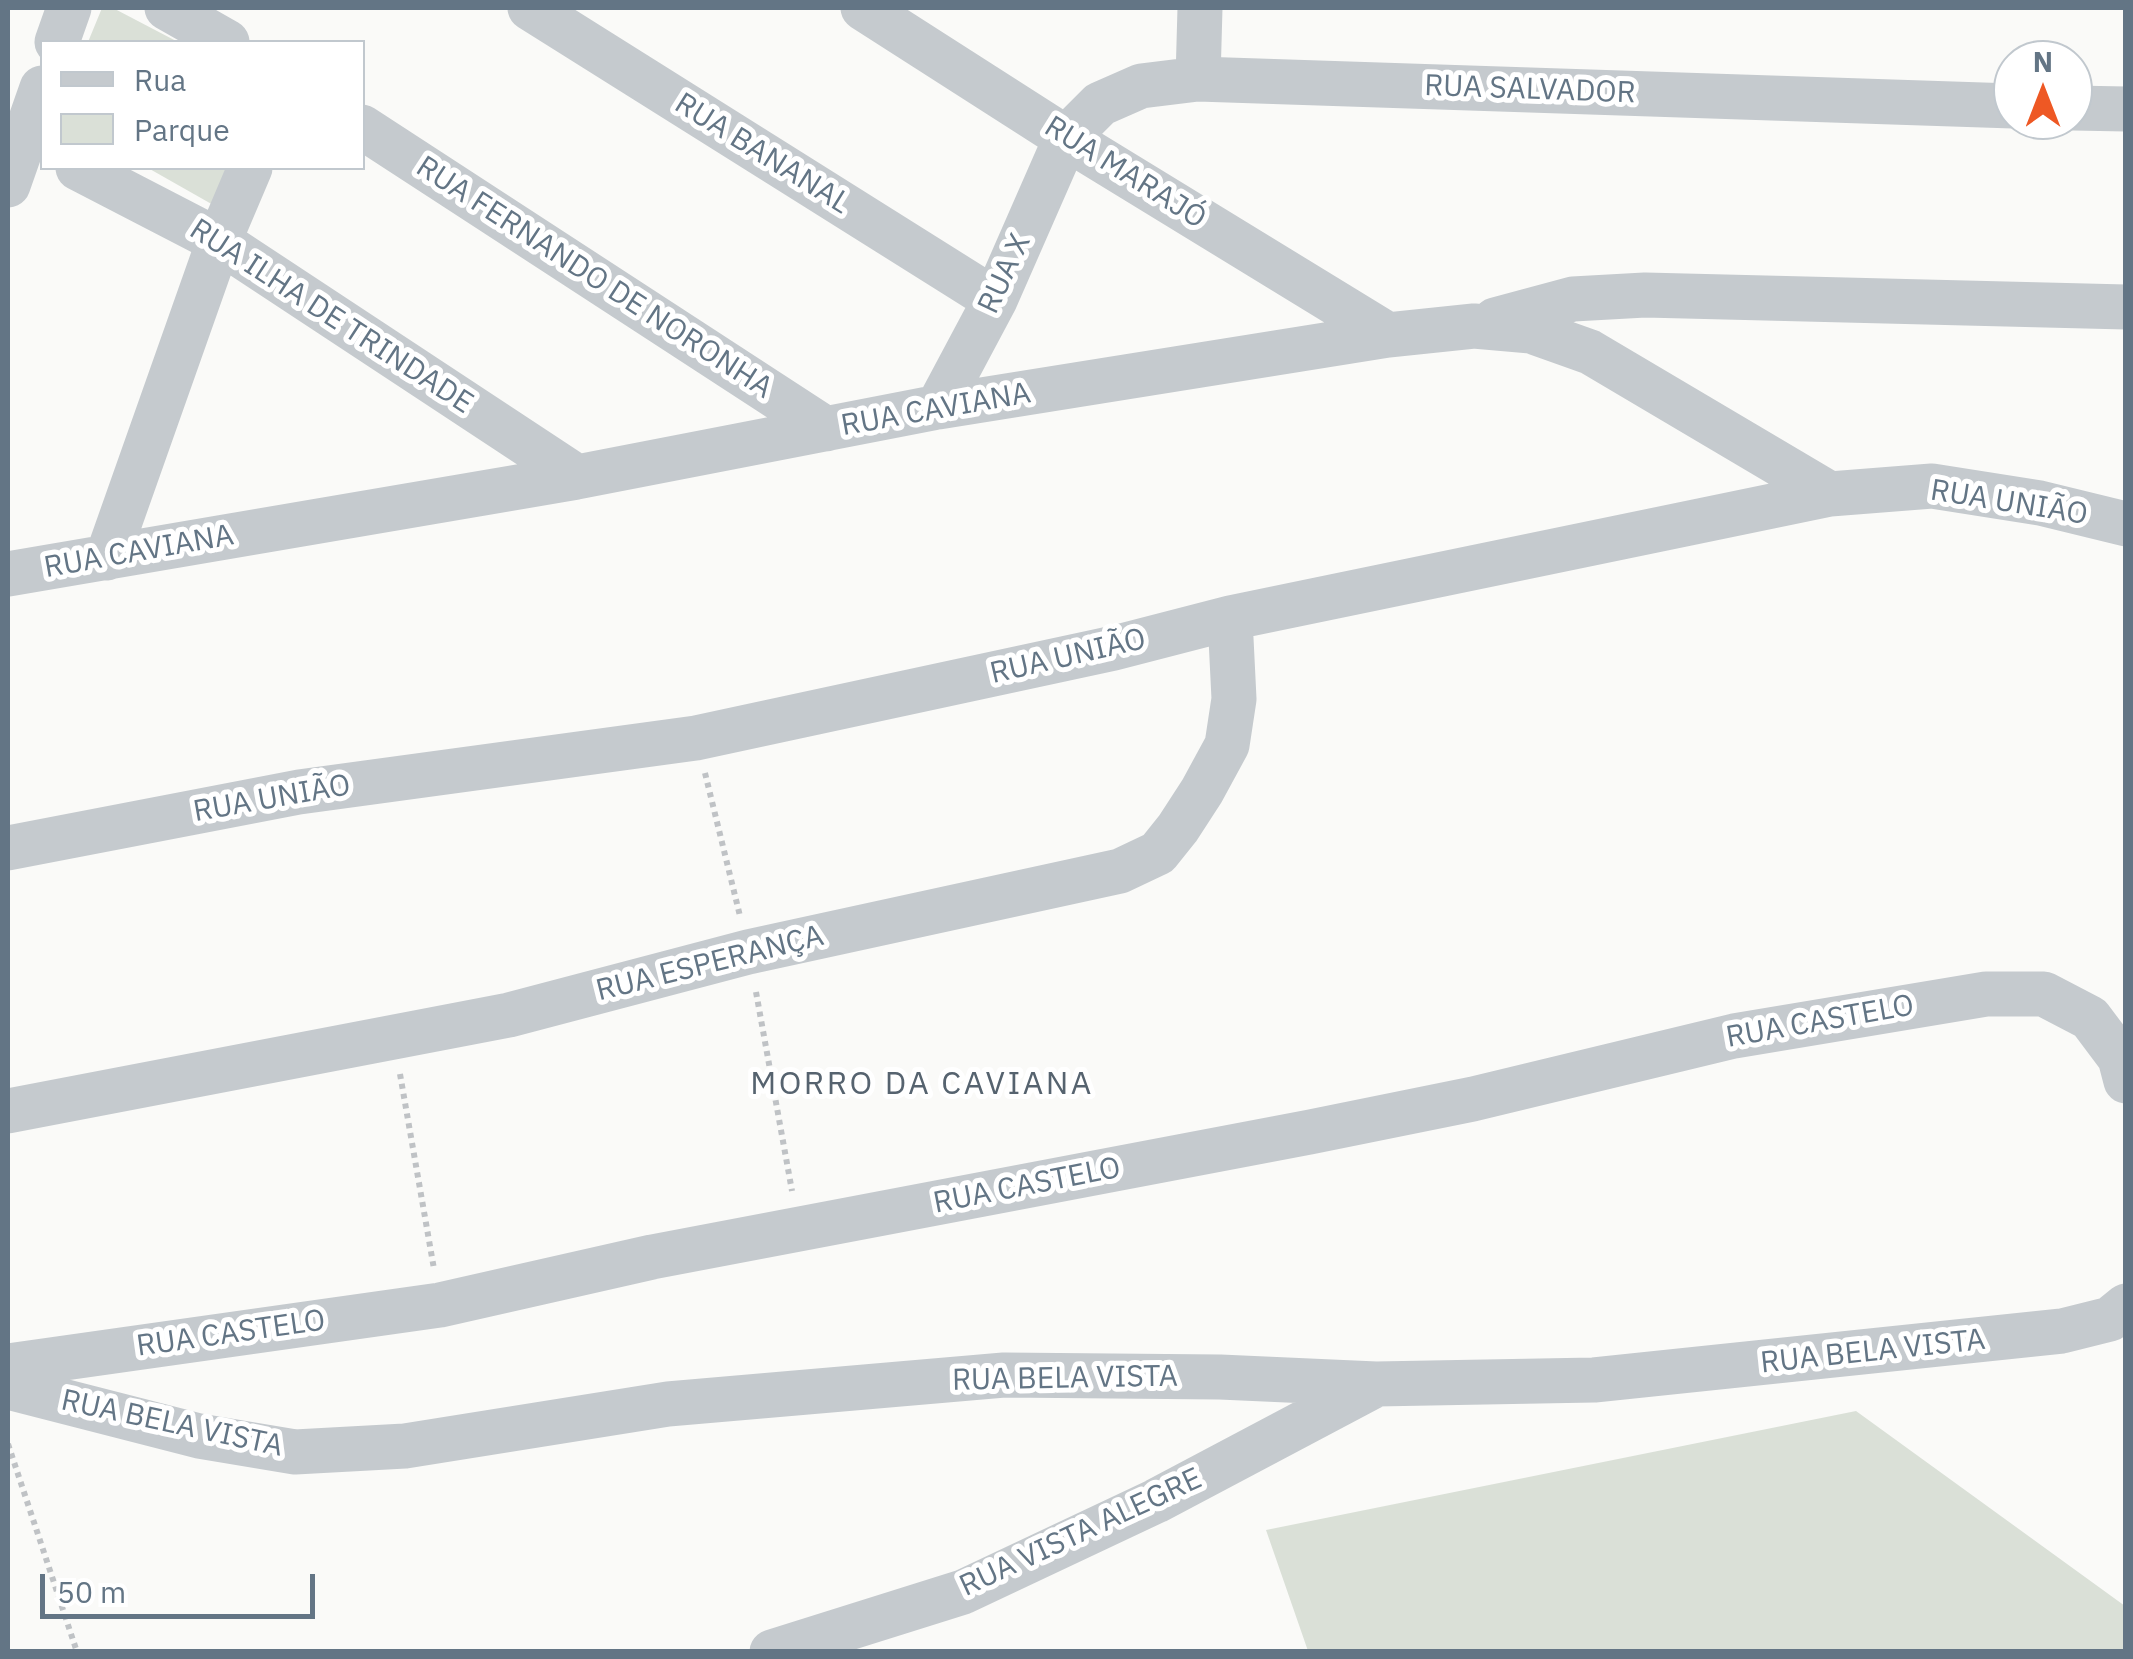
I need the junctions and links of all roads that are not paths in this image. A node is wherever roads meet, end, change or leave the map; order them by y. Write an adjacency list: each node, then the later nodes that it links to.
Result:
1 (69, 8): 6 (street)
2 (167, 8): 7 (street)
3 (530, 8): 20 (street, RUA BANANAL)
4 (863, 8): 14 (street, RUA MARAJÓ)
5 (1200, 8): 8 (street)
6 (59, 40)
7 (223, 40)
8 (1198, 79): 10 (street, RUA SALVADOR); 14 (street, RUA SALVADOR)
9 (40, 102): 15 (street)
10 (1993, 105)
11 (2093, 109): 12 (street)
12 (2126, 110)
13 (365, 128): 25 (street, RUA FERNANDO DE NORONHA)
14 (1066, 138): 20 (street, RUA X); 23 (street, RUA MARAJÓ)
15 (34, 144): 18 (street)
16 (82, 170): 19 (street, RUA ILHA DE TRINDADE)
17 (249, 170): 19 (street)
18 (8, 186)
19 (219, 241): 26 (street, RUA ILHA DE TRINDADE); 29 (street)
20 (995, 300): 24 (street, RUA X)
21 (2126, 307): 22 (street)
22 (1474, 326): 23 (street, RUA CAVIANA); 27 (street, RUA CAVIANA)
23 (1388, 335): 24 (street, RUA CAVIANA)
24 (938, 408): 25 (street, RUA CAVIANA)
25 (826, 429): 26 (street, RUA CAVIANA)
26 (577, 477): 29 (street, RUA CAVIANA)
27 (1830, 494): 28 (street, RUA UNIÃO); 31 (street, RUA UNIÃO)
28 (2126, 524)
29 (108, 558): 30 (street, RUA CAVIANA)
30 (8, 574)
31 (1230, 618): 32 (street, RUA UNIÃO); 34 (street, RUA ESPERANÇA)
32 (8, 848)
33 (2126, 1081): 36 (street, RUA CASTELO)
34 (8, 1112)
35 (2126, 1306): 37 (street, RUA BELA VISTA)
36 (8, 1366)
37 (1376, 1384): 38 (street, RUA BELA VISTA); 39 (street, RUA VISTA ALEGRE)
38 (8, 1387)
39 (772, 1652)

